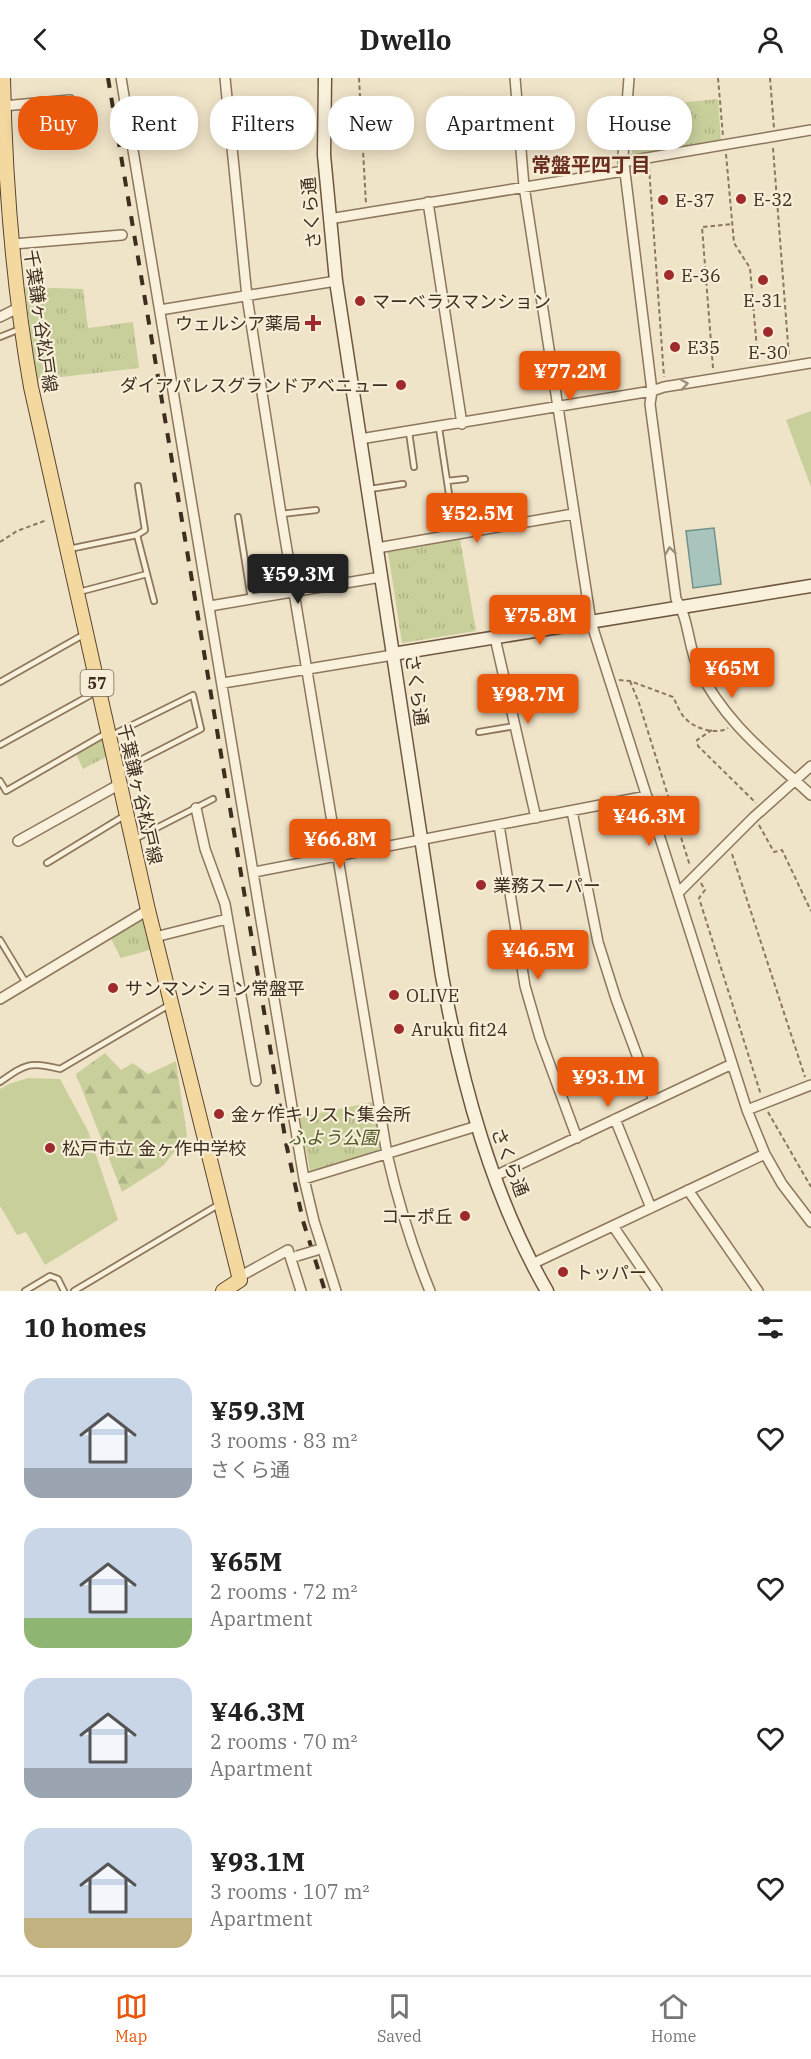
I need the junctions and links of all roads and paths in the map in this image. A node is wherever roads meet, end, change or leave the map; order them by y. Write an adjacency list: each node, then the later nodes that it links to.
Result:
1 (3, 78): 12 (main road, 千葉鎌ヶ谷松戸線 / 57)
2 (121, 78): 30 (street)
3 (225, 78): 10 (street)
4 (325, 78): 23 (street, さくら通)
5 (359, 78): 22 (path)
6 (515, 78): 19 (street)
7 (629, 78): 18 (street)
8 (718, 78): 15 (path)
9 (770, 78): 14 (path)
10 (227, 96)
11 (18, 111): 12 (street)
12 (2, 114): 21 (main road, 千葉鎌ヶ谷松戸線 / 57)
13 (811, 130): 14 (street)
14 (773, 137): 15 (street); 34 (path)
15 (725, 145): 17 (street); 24 (path)
16 (232, 150): 28 (street)
17 (648, 158): 18 (street); 38 (path)
18 (624, 167): 19 (street); 39 (street)
19 (524, 186): 20 (street); 40 (street)
20 (428, 202): 22 (street); 41 (street)
21 (5, 207): 26 (main road, 千葉鎌ヶ谷松戸線 / 57)
22 (367, 212): 23 (street)
23 (329, 219): 27 (street, さくら通)
24 (732, 224): 36 (path); 37 (path)
25 (122, 235): 26 (street)
26 (13, 244): 29 (main road, 千葉鎌ヶ谷松戸線 / 57)
27 (336, 281): 28 (street); 44 (street, さくら通)
28 (247, 297): 30 (street); 52 (street)
29 (18, 308): 31 (street); 32 (main road, 千葉鎌ヶ谷松戸線 / 57)
30 (160, 310): 68 (street)
31 (0, 317)
32 (20, 329): 33 (lane); 54 (main road, 千葉鎌ヶ谷松戸線 / 57)
33 (0, 337)
34 (789, 359)
35 (811, 363): 37 (street)
36 (713, 372)
37 (759, 372): 38 (street, one-way to 37)
38 (664, 387): 39 (street)
39 (652, 391): 40 (street); 69 (street, one-way to 39)
40 (558, 408): 41 (street); 53 (street)
41 (462, 424): 42 (street)
42 (439, 428): 43 (street); 47 (lane)
43 (409, 432): 44 (street); 45 (lane)
44 (360, 439): 50 (street, さくら通)
45 (414, 467)
46 (465, 479): 47 (lane)
47 (447, 481): 56 (lane)
48 (403, 484): 50 (lane)
49 (138, 486): 57 (lane)
50 (368, 489): 59 (street, さくら通)
51 (316, 510): 52 (lane)
52 (281, 514): 64 (street)
53 (573, 514): 56 (street); 70 (street)
54 (58, 516): 58 (path); 60 (main road, 千葉鎌ヶ谷松戸線 / 57)
55 (238, 517): 66 (lane)
56 (455, 534): 59 (street)
57 (137, 535): 60 (lane); 61 (lane)
58 (0, 542)
59 (377, 548): 62 (street, さくら通)
60 (66, 549): 65 (main road, 千葉鎌ヶ谷松戸線 / 57)
61 (147, 574): 65 (lane); 67 (lane)
62 (381, 577): 64 (street); 73 (street, さくら通)
63 (811, 586): 69 (street)
64 (294, 592): 66 (street); 74 (street)
65 (76, 593): 71 (main road, 千葉鎌ヶ谷松戸線 / 57)
66 (251, 599): 68 (street)
67 (154, 601)
68 (210, 606): 78 (street)
69 (682, 608): 70 (street); 88 (street)
70 (591, 622): 72 (street); 75 (street)
71 (85, 634): 77 (lane); 79 (main road, 千葉鎌ヶ谷松戸線 / 57)
72 (495, 638): 73 (street); 80 (street)
73 (393, 655): 74 (street); 101 (street, さくら通)
74 (307, 669): 78 (street); 104 (street)
75 (609, 679): 76 (path); 91 (street)
76 (630, 681): 82 (path); 107 (path)
77 (0, 682)
78 (223, 683): 106 (street)
79 (98, 691): 84 (main road, 千葉鎌ヶ谷松戸線 / 57); 85 (lane)
80 (515, 726): 83 (lane); 98 (street)
81 (731, 727): 82 (path)
82 (712, 730): 94 (path)
83 (478, 732)
84 (109, 734): 87 (main road, 千葉鎌ヶ谷松戸線 / 57); 87 (lane); 89 (lane)
85 (0, 745)
86 (811, 766): 88 (street)
87 (118, 778): 96 (main road, 千葉鎌ヶ谷松戸線 / 57); 102 (street)
88 (795, 780): 90 (street); 94 (street)
89 (0, 781)
90 (811, 795)
91 (647, 796): 95 (street); 108 (street)
92 (213, 799): 93 (lane)
93 (196, 808): 100 (lane); 111 (street)
94 (763, 810): 97 (street)
95 (572, 811): 98 (street); 121 (street)
96 (126, 815): 100 (main road, 千葉鎌ヶ谷松戸線 / 57); 105 (lane)
97 (754, 817): 103 (street); 110 (path)
98 (536, 818): 99 (street)
99 (499, 825): 101 (street); 126 (street)
100 (132, 840): 109 (main road, 千葉鎌ヶ谷松戸線 / 57)
101 (421, 840): 104 (street); 125 (street, さくら通)
102 (18, 842)
103 (729, 843): 107 (street); 120 (path)
104 (337, 856): 106 (street); 127 (street)
105 (47, 863)
106 (254, 872): 130 (street)
107 (695, 876): 108 (street); 122 (path)
108 (678, 893): 117 (street)
109 (148, 910): 112 (main road, 千葉鎌ヶ谷松戸線 / 57); 114 (street)
110 (811, 911)
111 (227, 919): 112 (street); 118 (street)
112 (155, 937): 116 (main road, 千葉鎌ヶ谷松戸線 / 57)
113 (0, 940): 114 (lane)
114 (26, 983): 115 (street)
115 (0, 999)
116 (171, 1004): 119 (lane); 133 (main road, 千葉鎌ヶ谷松戸線 / 57)
117 (732, 1064): 121 (street); 123 (street)
118 (256, 1081)
119 (0, 1082)
120 (810, 1085): 122 (street)
121 (654, 1101): 124 (street)
122 (764, 1103): 123 (street); 131 (path)
123 (747, 1110): 128 (street)
124 (615, 1119): 126 (street); 134 (street)
125 (477, 1126): 127 (street); 129 (street, さくら通)
126 (577, 1137): 129 (street)
127 (387, 1154): 130 (street); 147 (street)
128 (765, 1154): 132 (street); 135 (street)
129 (495, 1176): 139 (street, さくら通)
130 (304, 1179): 146 (street)
131 (811, 1187)
132 (688, 1191): 134 (street); 150 (street)
133 (221, 1204): 140 (main road, 千葉鎌ヶ谷松戸線 / 57); 143 (lane)
134 (651, 1208): 136 (street)
135 (811, 1222)
136 (613, 1226): 139 (street); 149 (street)
137 (317, 1250): 138 (street, bridge)
138 (297, 1256)
139 (532, 1264): 148 (street, さくら通)
140 (240, 1283): 144 (main road); 145 (street)
141 (25, 1291): 142 (lane)
142 (64, 1291)
143 (74, 1291)
144 (223, 1291)
145 (301, 1291)
146 (336, 1291)
147 (430, 1291)
148 (547, 1291)
149 (657, 1291)
150 (758, 1291)

